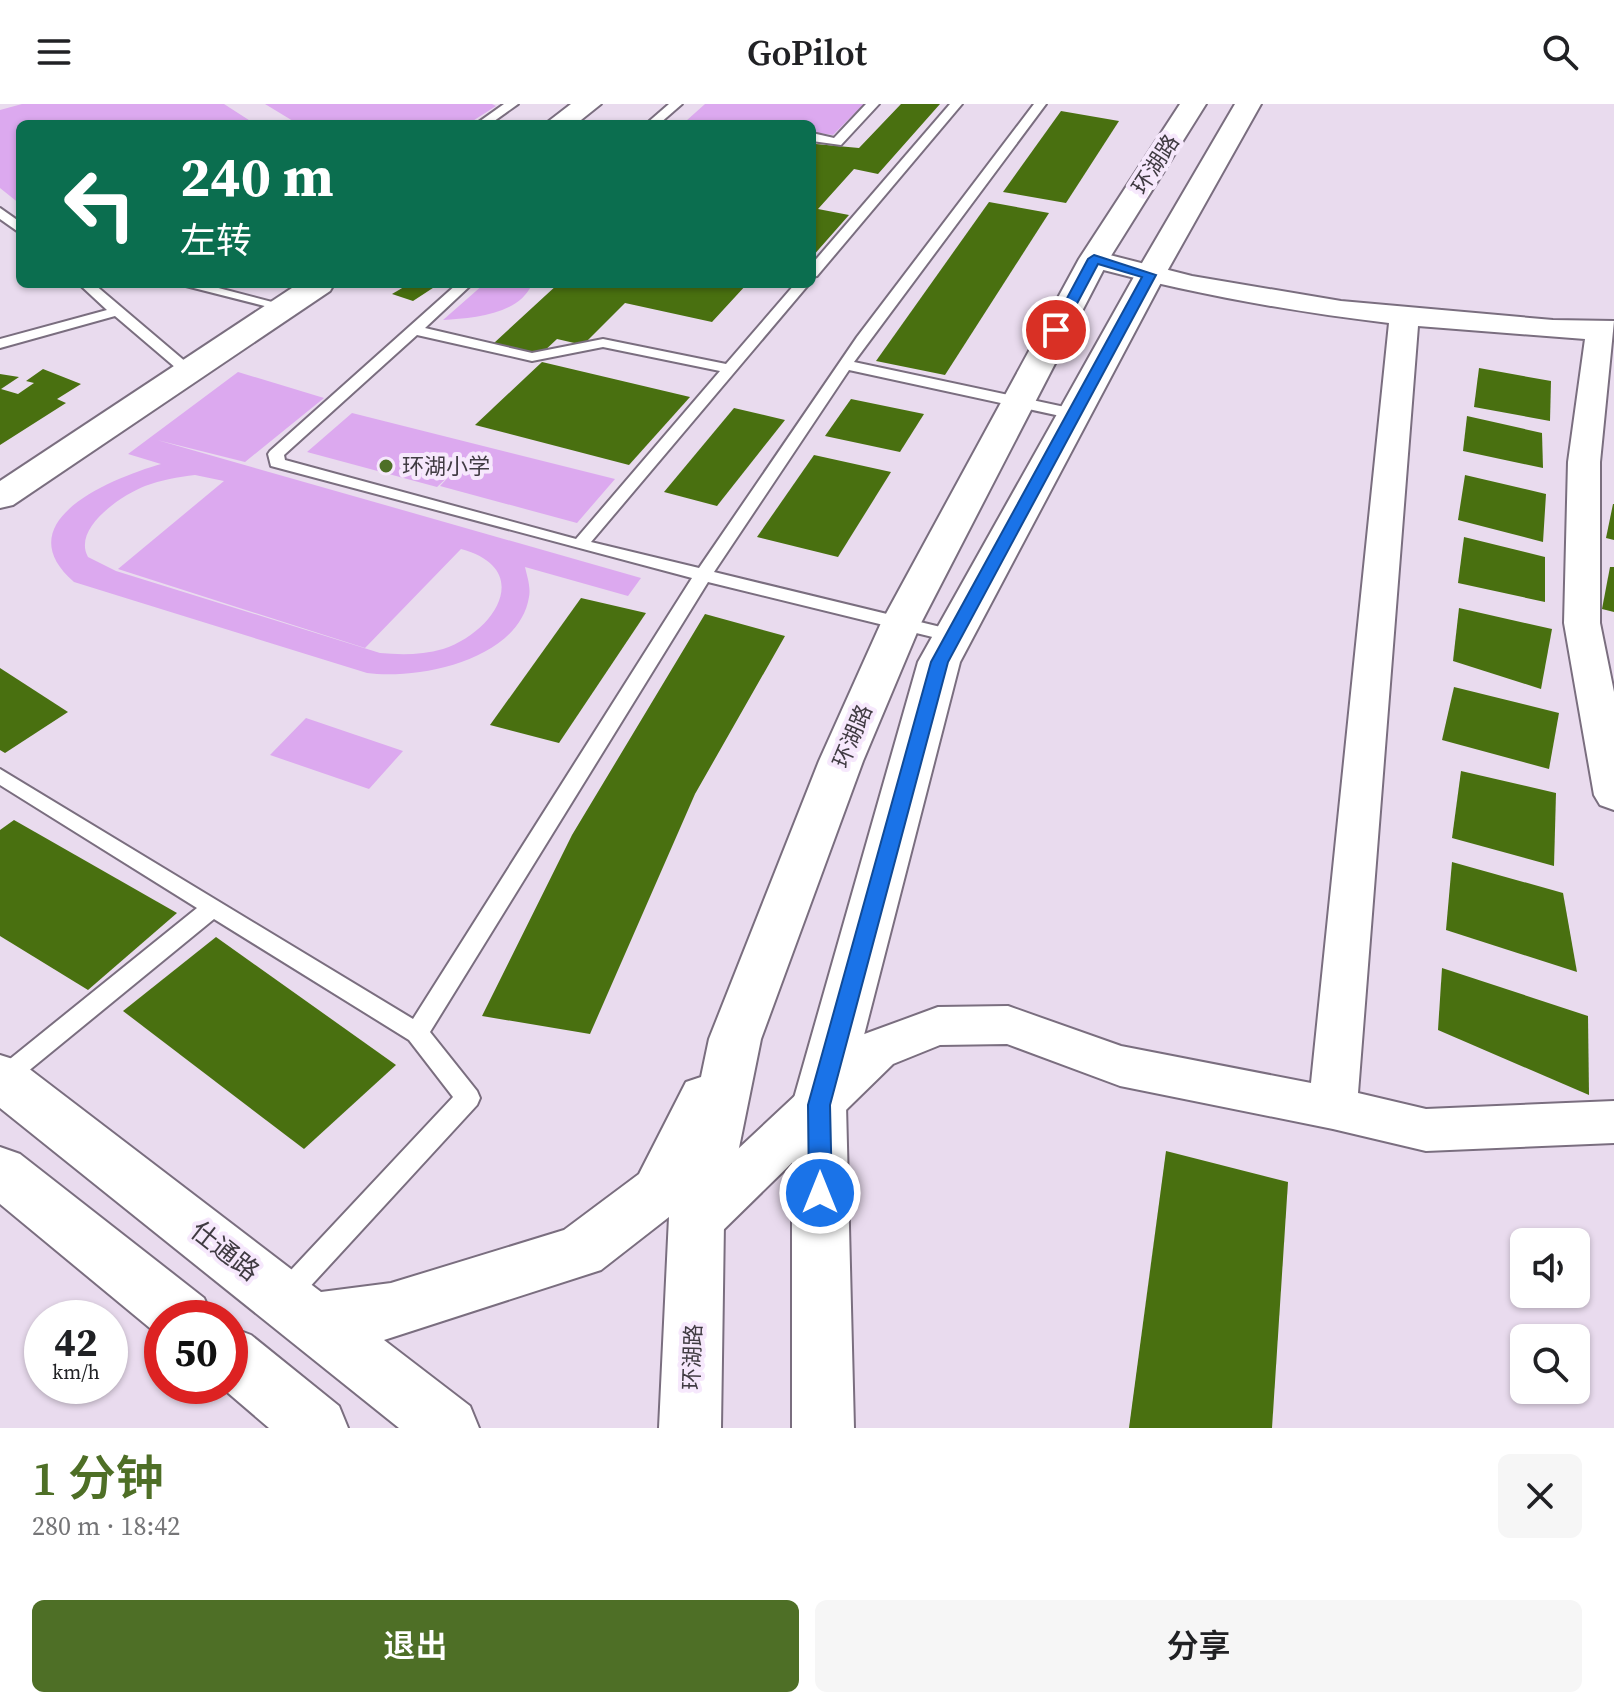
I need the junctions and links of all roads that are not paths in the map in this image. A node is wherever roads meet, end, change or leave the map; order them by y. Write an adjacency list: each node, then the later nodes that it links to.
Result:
1 (512, 104): 9 (lane)
2 (676, 104): 11 (lane)
3 (873, 104): 12 (lane)
4 (956, 104): 16 (lane)
5 (1040, 104): 29 (lane)
6 (1193, 104): 15 (main road, 环湖路)
7 (1248, 104): 17 (main road)
8 (577, 105): 10 (main road)
9 (488, 120)
10 (562, 120)
11 (657, 120)
12 (816, 138)
13 (0, 212): 14 (lane)
14 (16, 226)
15 (1094, 259): 17 (street); 32 (main road, 环湖路)
16 (816, 268)
17 (1150, 275): 25 (street); 33 (main road)
18 (91, 288): 24 (lane)
19 (202, 288): 23 (lane)
20 (313, 288): 23 (main road)
21 (461, 288): 26 (lane)
22 (799, 288): 30 (lane)
23 (284, 307): 31 (main road)
24 (118, 311): 28 (lane); 31 (lane)
25 (1404, 318): 27 (street); 46 (street)
26 (414, 330): 30 (lane); 35 (lane)
27 (1607, 330): 40 (street)
28 (0, 344)
29 (845, 365): 32 (lane); 36 (lane)
30 (730, 369): 35 (lane)
31 (188, 371): 34 (main road)
32 (1018, 402): 33 (lane); 37 (main road, 环湖路)
33 (1074, 414): 38 (main road)
34 (0, 497)
35 (580, 545): 36 (lane)
36 (703, 575): 37 (lane); 42 (lane)
37 (901, 623): 38 (lane); 43 (main road, 环湖路)
38 (953, 636): 45 (main road)
39 (0, 776): 41 (lane)
40 (1614, 795)
41 (213, 907): 42 (lane); 44 (lane)
42 (417, 1033): 51 (lane)
43 (735, 1039): 49 (main road, 环湖路); 51 (main road)
44 (1, 1078): 51 (main road, 仕通路)
45 (819, 1105): 46 (street); 49 (street); 56 (main road)
46 (1333, 1108): 47 (street)
47 (1614, 1122)
48 (0, 1171): 50 (main road)
49 (696, 1222): 55 (main road, 环湖路)
50 (161, 1300)
51 (299, 1309): 54 (main road, 仕通路)
52 (248, 1371): 53 (main road)
53 (317, 1428)
54 (448, 1428)
55 (690, 1428)
56 (823, 1428)

